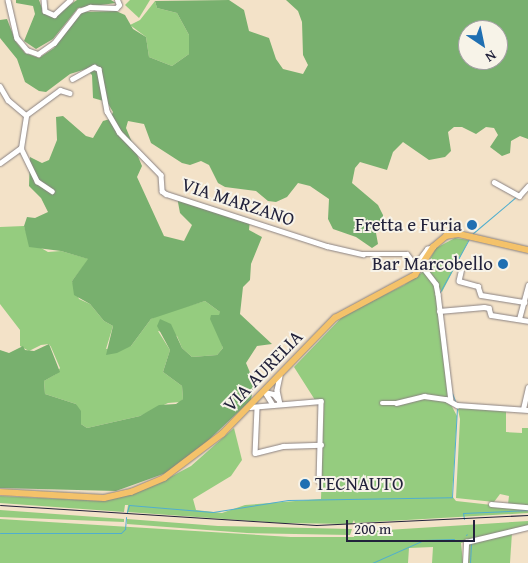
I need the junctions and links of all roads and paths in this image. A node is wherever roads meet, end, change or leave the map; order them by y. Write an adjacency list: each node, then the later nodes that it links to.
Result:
1 (8, 0): 4 (street)
2 (44, 0): 3 (street)
3 (70, 0)
4 (117, 0)
5 (72, 79): 14 (street, VIA MARZANO)
6 (0, 86): 8 (street)
7 (70, 93): 8 (street)
8 (26, 115): 9 (street)
9 (22, 148): 10 (street); 13 (street)
10 (0, 163)
11 (494, 182): 12 (street)
12 (528, 186)
13 (52, 191)
14 (433, 247): 15 (main road, VIA AURELIA); 16 (main road, VIA AURELIA)
15 (528, 250)
16 (422, 266): 20 (street); 23 (main road, VIA AURELIA)
17 (462, 268): 19 (street)
18 (528, 285): 19 (street)
19 (524, 302): 21 (street)
20 (441, 311): 21 (street); 26 (street)
21 (519, 319): 22 (street)
22 (528, 321)
23 (280, 376): 25 (main road, VIA AURELIA); 28 (street)
24 (528, 388): 32 (street)
25 (265, 392): 28 (street); 29 (street); 30 (main road, VIA AURELIA)
26 (449, 400): 27 (street); 32 (street)
27 (382, 403)
28 (280, 404): 29 (street); 33 (street)
29 (273, 405): 31 (street)
30 (250, 407): 31 (street); 35 (main road, VIA AURELIA)
31 (257, 408): 33 (street)
32 (526, 410)
33 (321, 445): 34 (street)
34 (319, 481)
35 (0, 492)
36 (491, 504): 37 (street)
37 (528, 507)
38 (528, 527): 39 (street)
39 (464, 563)

